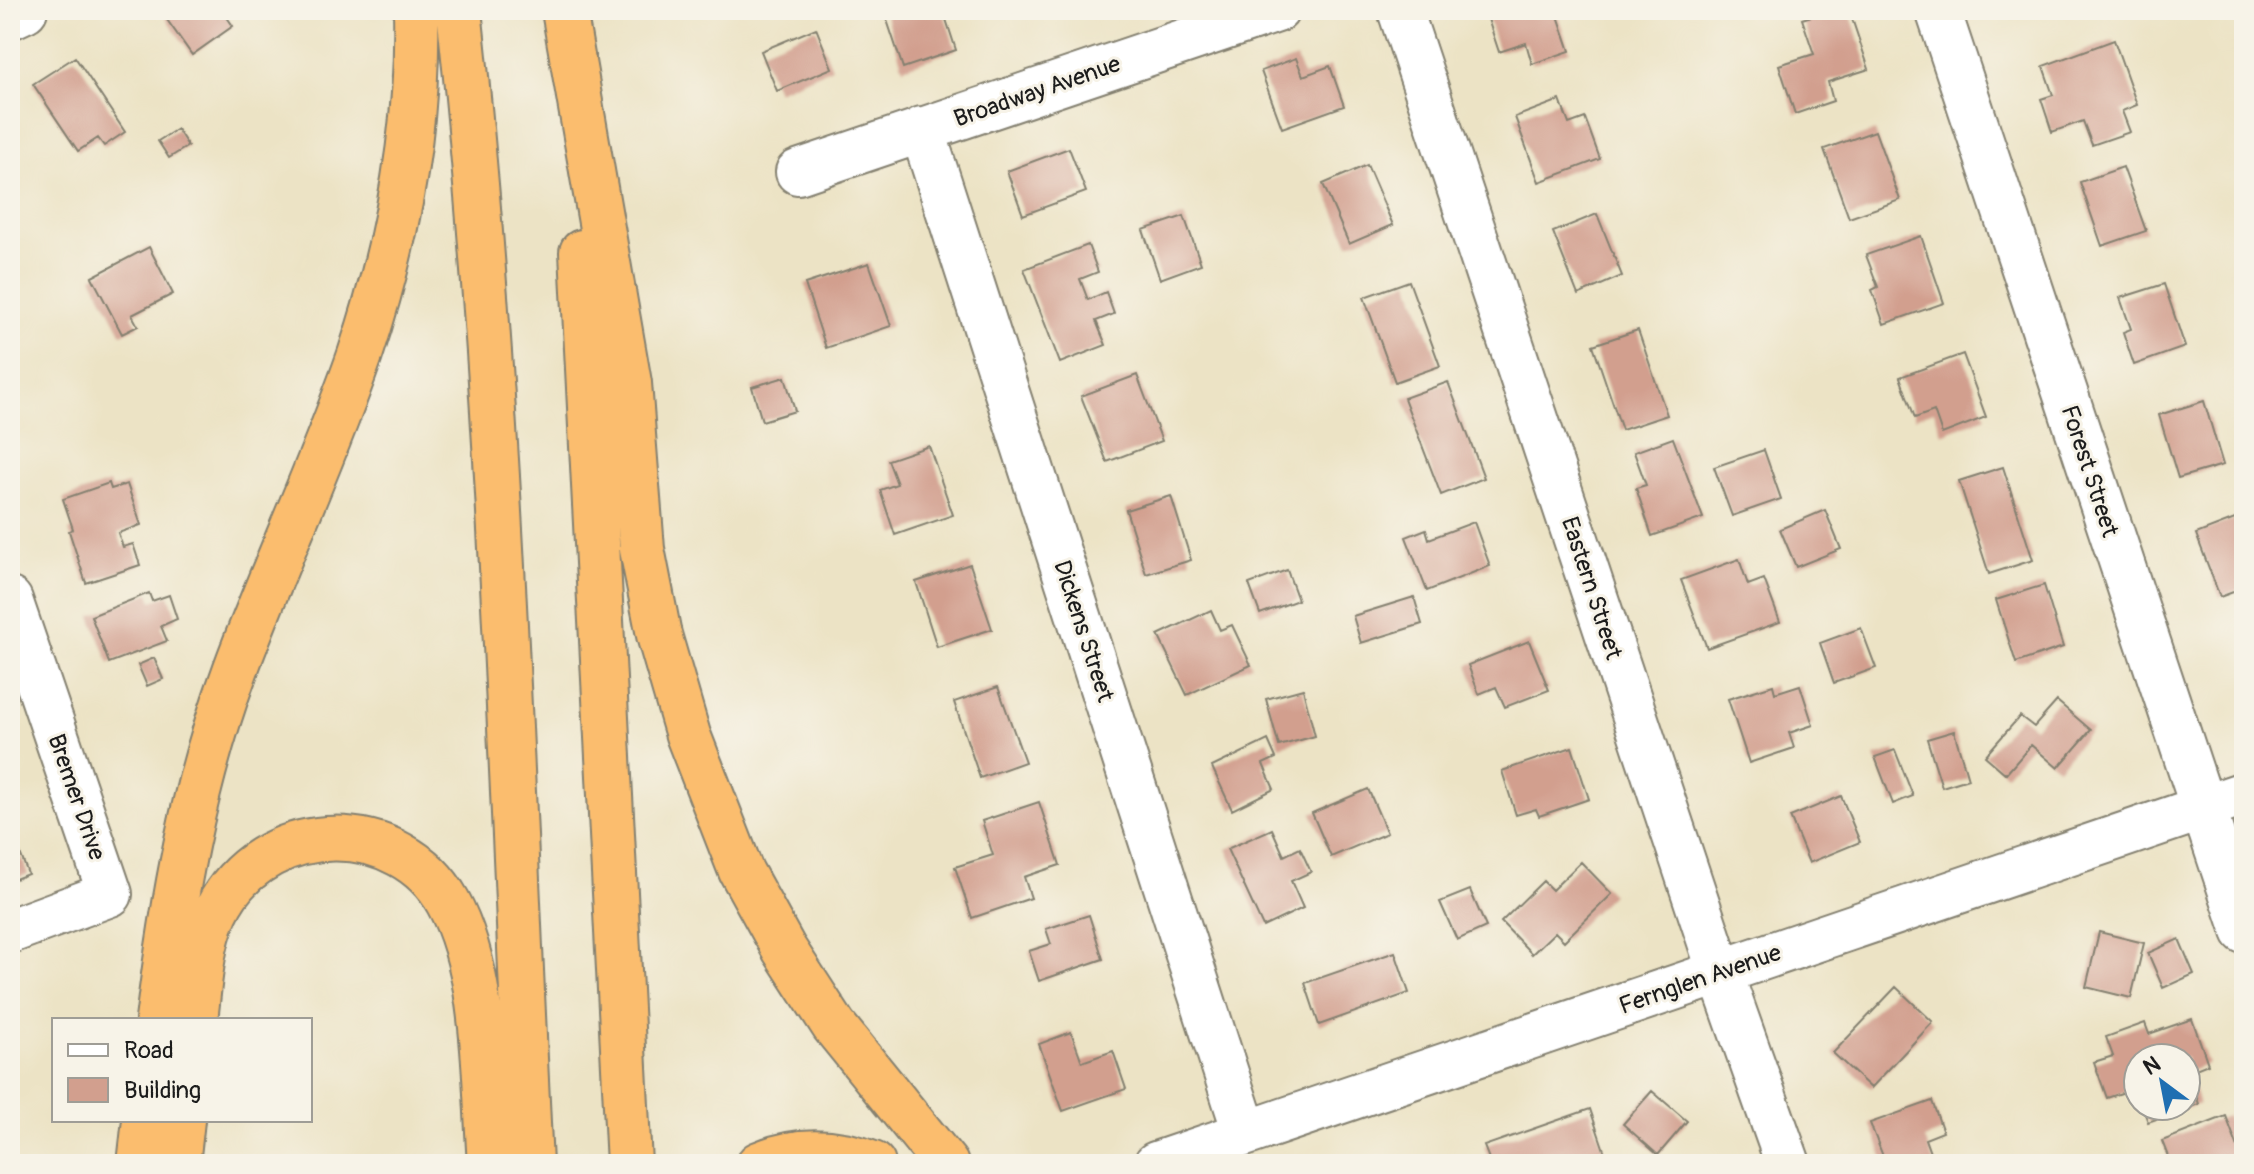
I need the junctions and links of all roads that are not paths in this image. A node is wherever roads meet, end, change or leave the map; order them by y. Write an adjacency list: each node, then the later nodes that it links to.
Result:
1 (25, 10): 8 (street)
2 (416, 10): 17 (highway)
3 (459, 10): 25 (highway)
4 (1277, 10): 9 (street, Broadway Avenue)
5 (1400, 10): 16 (street, Eastern Street)
6 (1938, 10): 13 (street, Forest Street)
7 (565, 13): 26 (highway); 29 (highway)
8 (10, 17)
9 (922, 129): 10 (street, Broadway Avenue); 21 (street, Dickens Street)
10 (798, 172)
11 (10, 600): 14 (street, Bremer Drive)
12 (2244, 794): 13 (street, Fernglen Avenue)
13 (2202, 808): 15 (street, Forest Street); 16 (street, Fernglen Avenue)
14 (10, 931)
15 (2244, 931)
16 (1720, 972): 21 (street, Fernglen Avenue); 31 (street, Eastern Street)
17 (158, 1018)
18 (195, 1018): 24 (highway)
19 (145, 1122): 22 (highway)
20 (182, 1122): 23 (highway)
21 (1245, 1132): 30 (street, Fernglen Avenue)
22 (140, 1164)
23 (177, 1164)
24 (490, 1164)
25 (530, 1164)
26 (629, 1164)
27 (759, 1164): 28 (highway)
28 (873, 1164)
29 (946, 1164)
30 (1156, 1164)
31 (1788, 1164)

